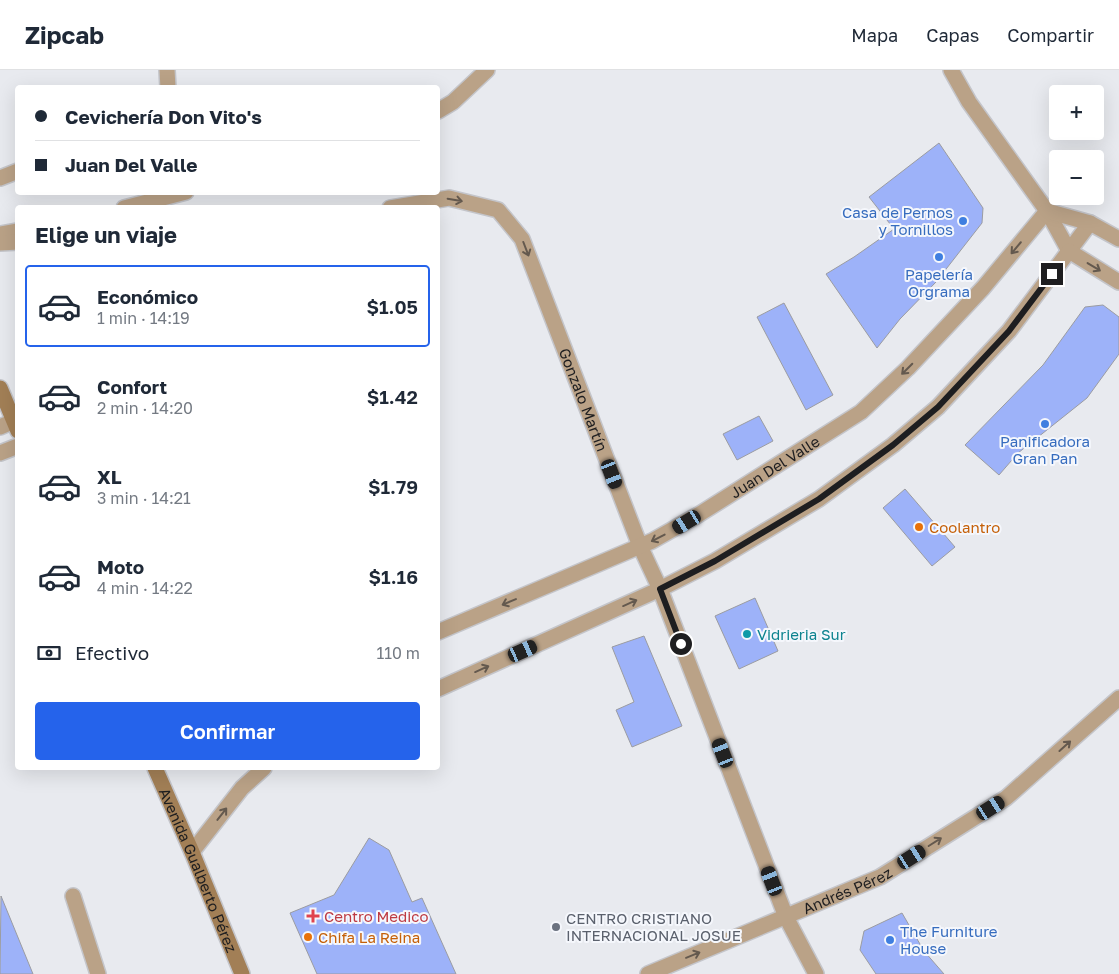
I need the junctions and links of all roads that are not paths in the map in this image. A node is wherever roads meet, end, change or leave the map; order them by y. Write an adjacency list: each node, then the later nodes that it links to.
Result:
1 (167, 70): 4 (street)
2 (487, 70): 5 (street)
3 (951, 70): 11 (street)
4 (168, 85)
5 (440, 109)
6 (15, 172): 7 (street)
7 (0, 178)
8 (174, 195): 9 (street)
9 (136, 205)
10 (408, 205): 24 (street, Gonzalo Martín, one-way to 24)
11 (1047, 211): 12 (street); 18 (street); 24 (street, Juan Del Valle, one-way to 24)
12 (1090, 223): 15 (street); 18 (street)
13 (15, 232): 14 (street)
14 (0, 234)
15 (1119, 239)
16 (15, 242): 17 (street)
17 (0, 243)
18 (1069, 252): 19 (street, one-way to 19); 25 (street)
19 (1119, 282)
20 (0, 388): 21 (main road)
21 (10, 426)
22 (15, 447): 23 (street)
23 (0, 453)
24 (640, 546): 25 (street, Gonzalo Martín); 26 (street, Juan Del Valle, one-way to 26)
25 (660, 589): 27 (street, one-way to 25); 33 (street, Gonzalo Martín)
26 (440, 631)
27 (440, 688)
28 (1119, 698): 33 (street, Andrés Pérez, one-way to 28)
29 (156, 770): 31 (main road, Avenida Gualberto Pérez)
30 (262, 770): 31 (street, one-way to 30)
31 (192, 852): 35 (main road, Avenida Gualberto Pérez)
32 (73, 896): 34 (street)
33 (786, 918): 36 (street, Andrés Pérez, one-way to 33); 37 (street, Gonzalo Martín)
34 (98, 974)
35 (242, 974)
36 (648, 974)
37 (816, 974)

